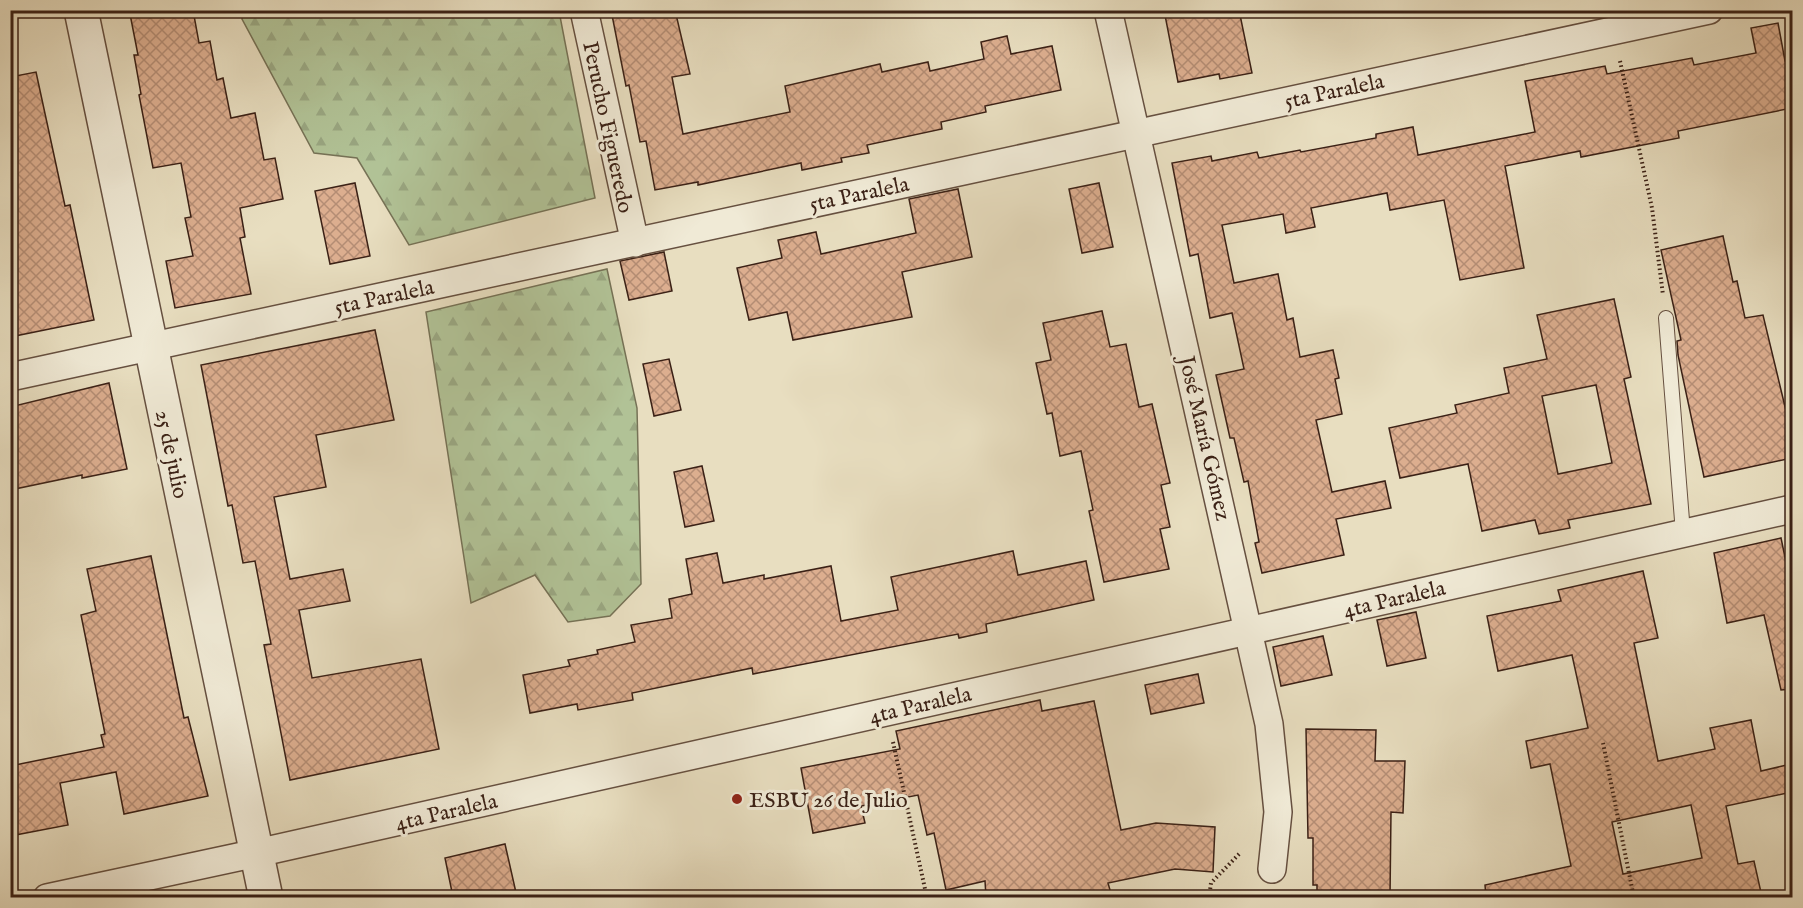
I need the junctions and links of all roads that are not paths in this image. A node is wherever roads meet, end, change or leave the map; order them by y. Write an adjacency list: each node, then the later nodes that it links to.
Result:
1 (81, 10): 8 (street, 25 de julio)
2 (584, 10): 6 (street, Perucho Figueredo)
3 (1108, 10): 5 (street, José María Gómez)
4 (1708, 10): 5 (street, 5ta Paralela)
5 (1137, 133): 6 (street, 5ta Paralela); 12 (street, José María Gómez)
6 (635, 243): 8 (street, 5ta Paralela)
7 (1666, 318): 11 (lane)
8 (151, 347): 9 (street, 5ta Paralela); 13 (street, 25 de julio)
9 (10, 377)
10 (1792, 509): 11 (street, 4ta Paralela)
11 (1683, 533): 12 (street, 4ta Paralela)
12 (1250, 631): 13 (street, 4ta Paralela); 14 (street, José María Gómez)
13 (257, 853): 15 (street, 4ta Paralela); 16 (street, 25 de julio)
14 (1272, 869)
15 (47, 897)
16 (266, 897)

